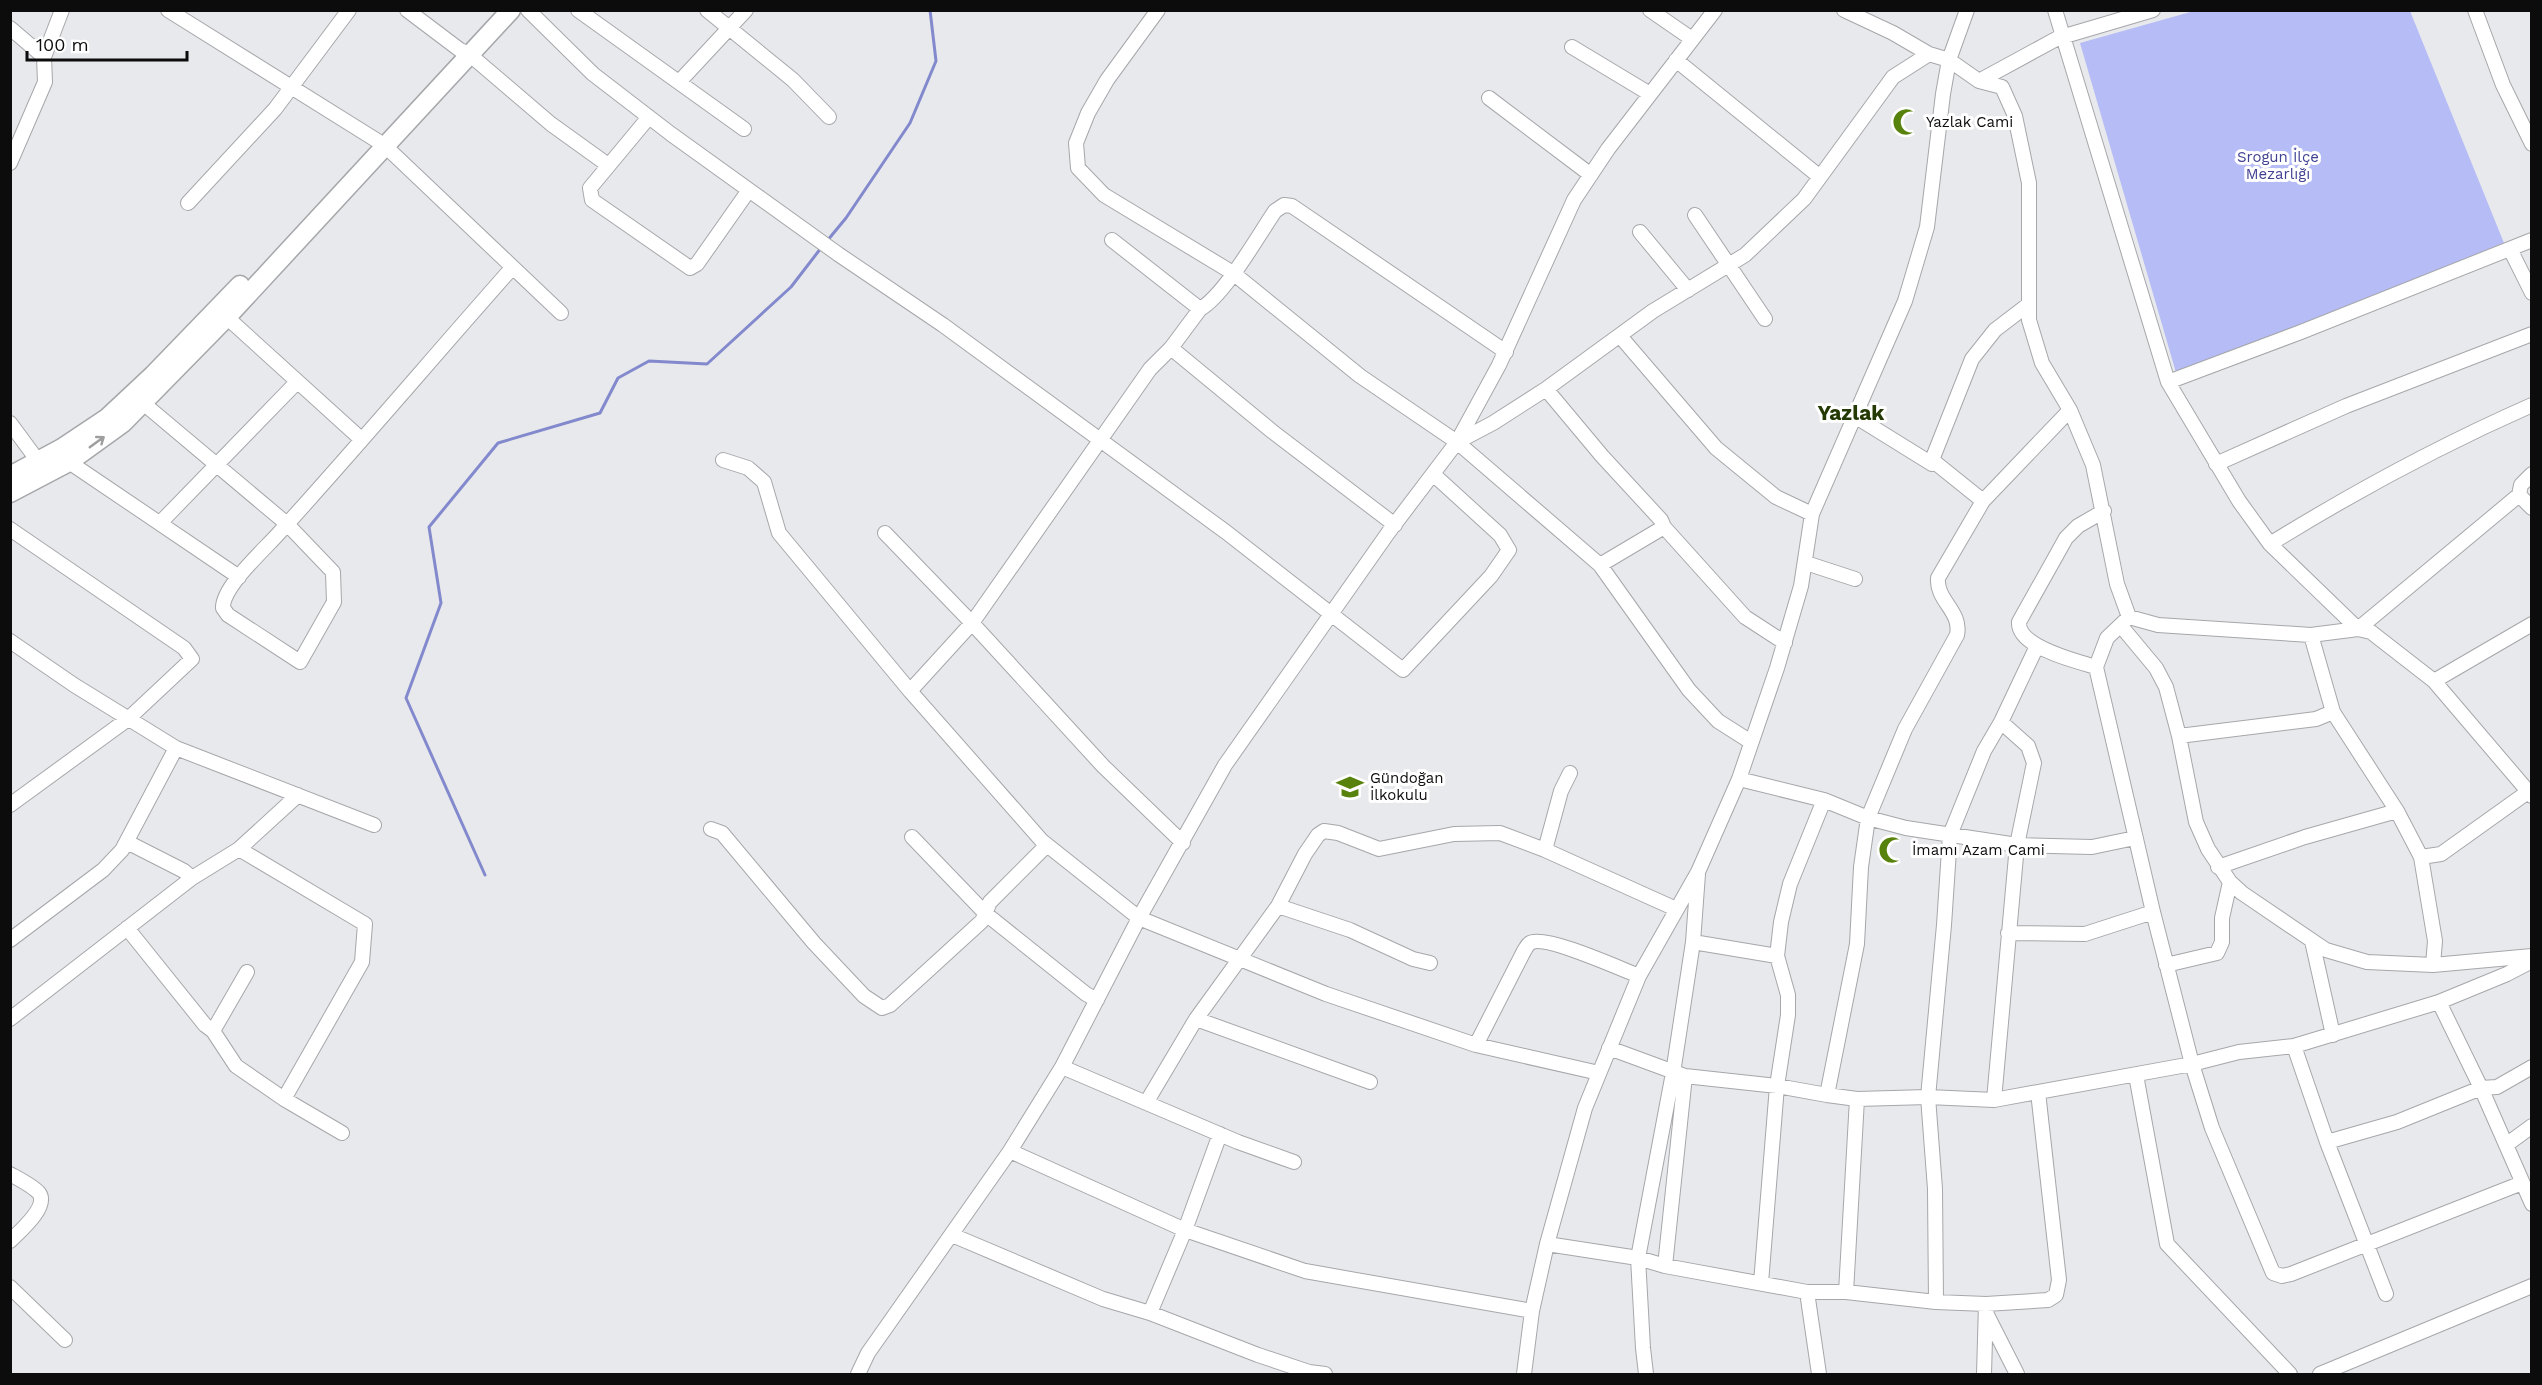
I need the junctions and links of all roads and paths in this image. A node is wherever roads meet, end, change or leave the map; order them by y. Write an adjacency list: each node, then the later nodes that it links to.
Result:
1 (62, 10): 27 (street)
2 (168, 10): 32 (street)
3 (349, 10): 32 (street)
4 (407, 10): 25 (street)
5 (498, 10): 25 (main road)
6 (511, 10): 25 (main road)
7 (528, 10): 35 (street)
8 (578, 10): 31 (street)
9 (707, 10): 21 (street)
10 (746, 10): 21 (street)
11 (1158, 10): 53 (street)
12 (1650, 10): 23 (street)
13 (1715, 10): 23 (street)
14 (1844, 10): 26 (street)
15 (1967, 10): 29 (street)
16 (2055, 10): 22 (street)
17 (2152, 10): 19 (street)
18 (2475, 10): 39 (street)
19 (2118, 15): 22 (street)
20 (10, 28): 27 (street)
21 (729, 28): 31 (street); 36 (street)
22 (2064, 37): 30 (street); 66 (street)
23 (1692, 39): 28 (street)
24 (1572, 47): 33 (street)
25 (465, 52): 38 (main road); 41 (street)
26 (1929, 54): 29 (street); 43 (street)
27 (44, 57): 40 (street)
28 (1676, 60): 33 (street); 43 (street)
29 (1949, 60): 30 (street); 71 (street)
30 (1979, 81): 56 (street)
31 (679, 82): 37 (street)
32 (293, 87): 38 (street); 45 (street)
33 (1650, 94): 42 (street)
34 (1489, 98): 42 (street)
35 (649, 117): 41 (street); 44 (street)
36 (829, 117)
37 (744, 129)
38 (380, 142): 52 (street); 58 (main road)
39 (2532, 144)
40 (10, 163)
41 (608, 165): 44 (street)
42 (1591, 175): 64 (street)
43 (1820, 177): 51 (street)
44 (749, 190): 74 (street)
45 (188, 203)
46 (1695, 215): 51 (street)
47 (1640, 232): 54 (street)
48 (1112, 240): 57 (street)
49 (2532, 240): 50 (street)
50 (2510, 249): 55 (street); 66 (street)
51 (1730, 265): 54 (street); 60 (street)
52 (512, 268): 59 (street); 73 (street)
53 (1233, 273): 57 (street); 64 (street); 75 (street)
54 (1688, 290): 62 (street)
55 (2532, 293)
56 (2029, 304): 70 (street); 77 (street)
57 (1200, 309): 63 (street)
58 (222, 312): 65 (street); 68 (main road); 78 (main road)
59 (561, 313)
60 (1765, 319)
61 (2532, 334): 80 (street)
62 (1620, 336): 67 (street); 90 (street)
63 (1171, 348): 74 (street); 93 (street)
64 (1506, 352): 75 (street)
65 (297, 382): 73 (street); 81 (street)
66 (2168, 382): 80 (street)
67 (1546, 389): 75 (street); 94 (street)
68 (143, 403): 79 (main road, one-way to 68); 81 (street)
69 (2532, 405): 97 (street)
70 (2070, 410): 87 (street); 89 (street)
71 (1853, 415): 77 (street); 90 (street)
72 (10, 423): 78 (street)
73 (361, 440): 92 (street)
74 (1100, 440): 102 (street); 104 (street)
75 (1457, 442): 82 (street); 99 (street)
76 (723, 460): 113 (street)
77 (1932, 460): 87 (street)
78 (38, 461): 84 (main road)
79 (69, 462): 85 (main road); 91 (street)
80 (2216, 464): 97 (street)
81 (218, 465): 91 (street); 92 (street)
82 (1432, 474): 93 (street); 102 (street)
83 (2532, 474): 86 (street)
84 (10, 476)
85 (10, 493)
86 (2519, 495): 88 (street); 106 (street)
87 (1983, 501): 127 (street)
88 (2532, 508)
89 (2104, 511): 103 (street); 110 (street)
90 (1812, 514): 98 (street)
91 (160, 523): 100 (street)
92 (287, 524): 100 (street); 100 (street)
93 (1395, 525): 102 (street)
94 (1664, 527): 99 (street); 109 (street)
95 (10, 529): 115 (street)
96 (885, 532): 104 (street)
97 (2270, 544): 106 (street)
98 (1806, 563): 101 (street); 109 (street)
99 (1600, 565): 118 (street)
100 (239, 577)
101 (1855, 579)
102 (1331, 615): 134 (street)
103 (2125, 622): 107 (street); 111 (street); 117 (street)
104 (972, 623): 113 (street); 134 (street)
105 (2532, 624): 112 (street)
106 (2358, 629): 107 (street); 112 (street)
107 (2311, 635): 114 (street)
108 (10, 641): 115 (street)
109 (1785, 643): 118 (street)
110 (2037, 646): 111 (street); 116 (street)
111 (2096, 666): 132 (street)
112 (2434, 681): 122 (street)
113 (910, 691): 135 (street)
114 (2333, 712): 117 (street); 126 (street)
115 (128, 719): 119 (street); 125 (street)
116 (2001, 722): 130 (street); 136 (street)
117 (2179, 736): 140 (street)
118 (1751, 742): 121 (street)
119 (176, 748): 123 (street); 133 (street)
120 (1570, 773): 138 (street)
121 (1739, 779): 124 (street); 141 (street)
122 (2530, 792): 139 (street)
123 (298, 795): 128 (street); 137 (street)
124 (1824, 801): 127 (street); 154 (street)
125 (10, 805)
126 (2397, 810): 139 (street); 140 (street)
127 (1868, 818): 130 (street); 182 (street)
128 (374, 825)
129 (711, 829): 147 (street)
130 (1950, 835): 136 (street); 183 (street)
131 (912, 837): 147 (street)
132 (2135, 838): 136 (street); 146 (street)
133 (127, 842): 142 (street); 151 (street)
134 (1183, 843): 148 (street)
135 (1047, 845): 147 (street); 148 (street)
136 (2017, 845): 150 (street)
137 (238, 849): 142 (street); 184 (street)
138 (1545, 850): 144 (street); 145 (street)
139 (2421, 857): 160 (street)
140 (2218, 867): 143 (street)
141 (1698, 872): 145 (street); 153 (street)
142 (192, 878): 149 (street)
143 (2230, 882): 152 (street); 159 (street)
144 (1278, 906): 156 (street); 158 (street)
145 (1676, 909): 162 (street)
146 (2153, 912): 150 (street); 159 (street)
147 (986, 914): 163 (street)
148 (1139, 918): 156 (street); 163 (street)
149 (128, 928): 166 (street); 167 (street)
150 (2008, 933): 186 (street)
151 (10, 940)
152 (2312, 941): 160 (street); 168 (street)
153 (1693, 942): 154 (street); 176 (street)
154 (1777, 956): 179 (street)
155 (2532, 956): 160 (street)
156 (1239, 958): 165 (street); 169 (street)
157 (2532, 961): 164 (street)
158 (1430, 963)
159 (2166, 965): 172 (street)
160 (2433, 965)
161 (247, 972): 167 (street)
162 (1639, 976): 169 (street); 171 (street)
163 (1097, 1000): 173 (street)
164 (2439, 1002): 168 (street); 180 (street)
165 (1196, 1018): 178 (street); 187 (street)
166 (10, 1020)
167 (213, 1031): 184 (street)
168 (2333, 1035): 170 (street)
169 (1476, 1045): 175 (street)
170 (2294, 1046): 172 (street); 191 (street)
171 (1609, 1048): 175 (street); 176 (street)
172 (2192, 1064): 177 (street); 201 (street)
173 (1062, 1067): 187 (street); 193 (street)
174 (2532, 1067): 180 (street)
175 (1599, 1073): 202 (street)
176 (1679, 1074): 179 (street); 203 (street); 204 (street)
177 (2136, 1075): 181 (street); 223 (street)
178 (1370, 1082)
179 (1777, 1086): 182 (street); 205 (street)
180 (2481, 1088): 191 (street); 192 (street)
181 (2038, 1092): 186 (street); 212 (street)
182 (1827, 1095): 185 (street)
183 (1928, 1097): 185 (street); 186 (street); 211 (street)
184 (284, 1099): 189 (street)
185 (1857, 1099): 209 (street)
186 (1994, 1100)
187 (1146, 1103): 190 (street)
188 (2532, 1126): 192 (street)
189 (342, 1133)
190 (1220, 1134): 194 (street); 198 (street)
191 (2327, 1142): 201 (street)
192 (2506, 1145): 196 (street)
193 (1010, 1151): 198 (street); 199 (street)
194 (1294, 1161)
195 (10, 1174): 200 (street)
196 (2522, 1183): 197 (street); 201 (street)
197 (2532, 1204)
198 (1185, 1230): 213 (street); 214 (street)
199 (952, 1235): 214 (street); 216 (street)
200 (10, 1241)
201 (2366, 1242): 210 (street)
202 (1547, 1244): 203 (street); 213 (street)
203 (1638, 1258): 204 (street); 219 (street)
204 (1665, 1266): 205 (street)
205 (1761, 1283): 208 (street)
206 (2532, 1286): 224 (street)
207 (10, 1287): 215 (street)
208 (1807, 1292): 209 (street); 220 (street)
209 (1846, 1292): 211 (street)
210 (2385, 1294)
211 (1936, 1302): 212 (street)
212 (1986, 1309): 221 (street); 222 (street)
213 (1532, 1311): 218 (street)
214 (1150, 1313): 217 (street)
215 (65, 1340)
216 (858, 1374)
217 (1325, 1374)
218 (1524, 1374)
219 (1646, 1374)
220 (1819, 1374)
221 (1984, 1374)
222 (2017, 1374)
223 (2290, 1374)
224 (2320, 1374)

